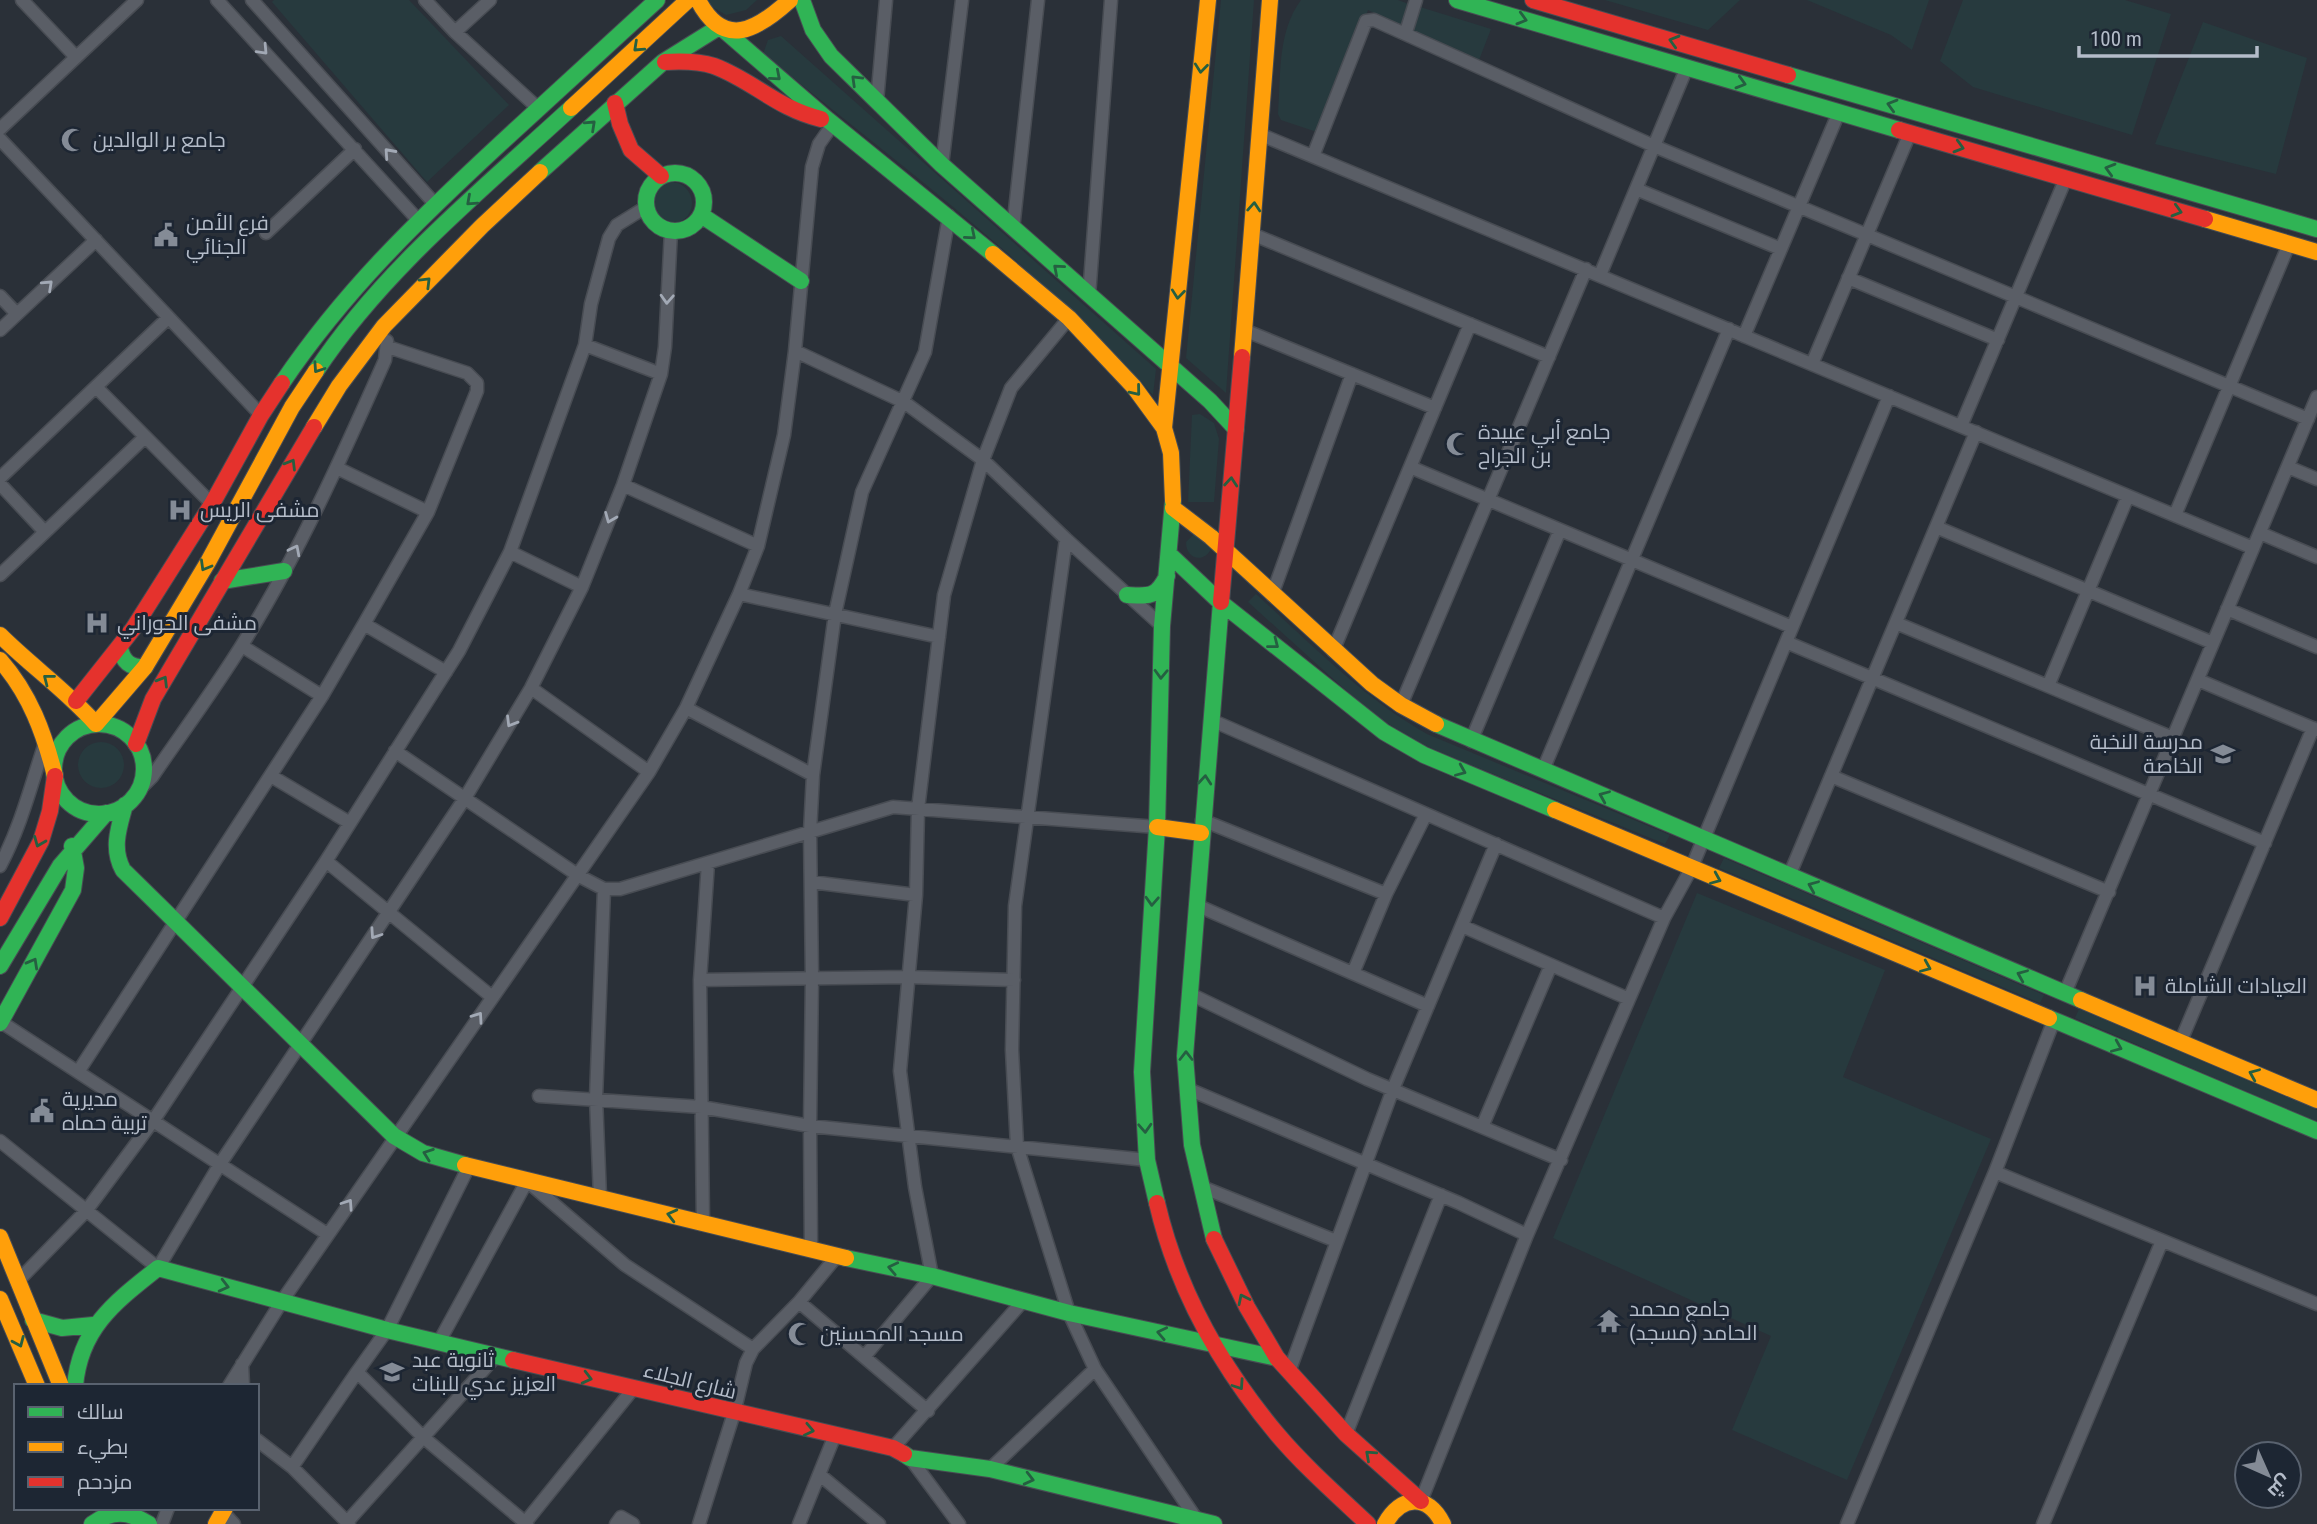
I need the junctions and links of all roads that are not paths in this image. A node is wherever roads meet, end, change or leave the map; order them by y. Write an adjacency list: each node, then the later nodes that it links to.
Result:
1 (22, 0): 24 (street)
2 (137, 0): 24 (street)
3 (217, 0): 37 (street, one-way to 37)
4 (425, 0): 22 (street)
5 (490, 0): 22 (street)
6 (657, 0): 29 (main road)
7 (688, 0): 148 (main road, one-way to 148)
8 (698, 0): 21 (main road)
9 (790, 0): 21 (main road)
10 (802, 0): 27 (main road, one-way to 10)
11 (886, 0): 27 (street)
12 (962, 0): 39 (street)
13 (1038, 0): 49 (street)
14 (1111, 0): 64 (street)
15 (1208, 0): 81 (main road, one-way to 81)
16 (1270, 0): 34 (main road)
17 (1416, 0): 23 (street)
18 (1457, 0): 26 (main road, one-way to 26)
19 (1533, 0): 50 (main road, one-way to 19)
20 (258, 2): 43 (street, one-way to 20)
21 (722, 29): 25 (main road); 31 (main road, one-way to 31)
22 (455, 32): 29 (street)
23 (1406, 32): 36 (street); 38 (street)
24 (76, 57): 32 (street)
25 (663, 62): 28 (main road); 31 (main road)
26 (1687, 67): 30 (main road, one-way to 30); 36 (street)
27 (877, 101): 39 (main road)
28 (615, 103): 40 (main road); 70 (main road, one-way to 28)
29 (539, 109): 43 (main road)
30 (1839, 112): 33 (main road); 45 (street)
31 (830, 122): 47 (main road); 62 (street)
32 (0, 129)
33 (1910, 133): 41 (main road, one-way to 41); 54 (street)
34 (1259, 134): 38 (street); 53 (main road, one-way to 34)
35 (0, 139): 55 (street)
36 (1654, 146): 42 (street); 45 (street)
37 (355, 149): 48 (street); 52 (street)
38 (1313, 156): 59 (street)
39 (942, 165): 49 (main road)
40 (662, 176): 44 (main road); 46 (main road)
41 (2066, 178): 56 (main road, one-way to 56); 65 (street)
42 (1636, 189): 57 (street); 60 (street)
43 (435, 204): 48 (main road)
44 (646, 207): 51 (main road); 76 (street)
45 (1799, 207): 54 (street); 57 (street)
46 (701, 215): 51 (main road); 62 (main road)
47 (949, 216): 68 (main road, one-way to 68); 88 (street)
48 (418, 220): 90 (main road)
49 (1013, 229): 64 (main road, one-way to 49)
50 (2317, 229)
51 (671, 231): 82 (street, one-way to 82)
52 (266, 233)
53 (1252, 234): 69 (street); 73 (main road)
54 (1866, 235): 61 (street); 65 (street)
55 (96, 240): 66 (street, one-way to 55); 67 (street)
56 (2289, 244): 58 (main road); 84 (street)
57 (1781, 249): 74 (street)
58 (2317, 252)
59 (1586, 269): 60 (street); 79 (street)
60 (1600, 275): 71 (street)
61 (1848, 278): 75 (street); 80 (street)
62 (801, 281): 78 (street)
63 (0, 296): 66 (street)
64 (1089, 297): 81 (main road)
65 (2015, 297): 75 (street); 84 (street)
66 (17, 314): 72 (street)
67 (168, 318): 85 (street); 90 (street)
68 (1069, 318): 93 (main road, one-way to 93); 97 (street)
69 (1470, 324): 79 (street); 89 (street)
70 (384, 326): 77 (street); 126 (main road, one-way to 70)
71 (1729, 329): 74 (street); 122 (street)
72 (0, 330)
73 (1244, 330): 83 (street); 94 (main road)
74 (1744, 336): 80 (street)
75 (1997, 340): 92 (street)
76 (585, 345): 82 (street); 119 (street)
77 (388, 347): 100 (street); 109 (street)
78 (795, 351): 88 (street); 116 (street)
79 (1549, 356): 106 (street)
80 (1812, 364): 86 (street)
81 (1170, 367): 93 (main road); 94 (main road)
82 (661, 374): 104 (street)
83 (1352, 374): 89 (street); 131 (street)
84 (2229, 386): 91 (street); 110 (street)
85 (96, 387): 96 (street); 101 (street)
86 (1889, 396): 92 (street); 138 (street)
87 (2317, 397): 91 (street)
88 (904, 401): 97 (street); 134 (street)
89 (1435, 408): 98 (street)
90 (261, 415): 107 (main road)
91 (2308, 419): 99 (street)
92 (1961, 426): 95 (street)
93 (1164, 428): 108 (main road)
94 (1236, 429): 118 (main road, one-way to 94)
95 (1976, 432): 105 (street); 111 (street)
96 (145, 437): 107 (street); 113 (street)
97 (983, 460): 115 (street); 140 (street)
98 (1410, 467): 106 (street); 146 (street)
99 (2287, 467): 102 (street); 114 (street)
100 (337, 468): 109 (street); 123 (street, one-way to 100)
101 (0, 478)
102 (2317, 479)
103 (0, 484): 113 (street)
104 (624, 485): 116 (street); 127 (street, one-way to 127)
105 (2128, 496): 110 (street); 128 (street)
106 (1489, 500): 112 (street); 156 (street)
107 (212, 505): 145 (main road)
108 (1173, 508): 118 (main road); 120 (main road)
109 (428, 512): 136 (street)
110 (2175, 515): 117 (street)
111 (1936, 527): 128 (street); 135 (street)
112 (1560, 530): 122 (street); 163 (street)
113 (45, 532): 125 (street)
114 (2260, 533): 117 (street); 121 (street)
115 (1066, 539): 130 (street); 179 (street)
116 (758, 546): 129 (street)
117 (2253, 548): 133 (street)
118 (1226, 550): 131 (main road); 132 (main road)
119 (510, 552): 127 (street); 149 (street)
120 (1169, 554): 124 (main road); 132 (main road)
121 (2317, 557)
122 (1632, 559): 138 (street); 166 (street)
123 (284, 571): 126 (main road); 143 (street)
124 (1168, 574): 130 (main road); 137 (main road)
125 (0, 575)
126 (222, 581): 164 (main road, one-way to 126)
127 (582, 587): 153 (street)
128 (2088, 591): 142 (street); 152 (street)
129 (739, 594): 134 (street); 157 (street)
130 (1127, 595): 137 (street)
131 (1272, 595): 146 (main road)
132 (1220, 602): 158 (main road); 191 (main road, one-way to 191)
133 (2228, 609): 142 (street); 144 (street)
134 (835, 614): 140 (street); 168 (street)
135 (1896, 623): 150 (street); 152 (street)
136 (364, 624): 149 (street); 154 (street)
137 (1162, 626): 182 (main road, one-way to 182)
138 (1792, 627): 141 (street)
139 (0, 635): 155 (main road, one-way to 139)
140 (939, 637): 176 (street)
141 (1786, 642): 150 (street); 184 (street)
142 (2213, 643): 151 (street)
143 (242, 646): 154 (street); 172 (street)
144 (2317, 647)
145 (120, 648): 148 (main road); 155 (main road)
146 (1333, 651): 156 (main road)
147 (0, 660): 162 (main road)
148 (145, 667): 159 (main road)
149 (446, 672): 165 (street)
150 (1872, 679): 171 (street); 173 (street)
151 (2198, 680): 160 (street); 161 (street)
152 (2048, 686): 161 (street)
153 (531, 688): 167 (street); 174 (street, one-way to 174)
154 (322, 696): 170 (street)
155 (76, 701): 159 (main road)
156 (1401, 705): 163 (main road)
157 (687, 708): 167 (street); 168 (street)
158 (1211, 720): 178 (street); 181 (main road, one-way to 158)
159 (96, 724): 164 (main road); 169 (main road)
160 (2315, 729): 185 (street)
161 (2173, 738): 173 (street)
162 (46, 739): 169 (main road); 190 (street)
163 (1471, 741): 166 (main road)
164 (136, 744): 172 (main road)
165 (395, 751): 174 (street); 180 (street)
166 (1543, 770): 184 (main road, one-way to 166)
167 (649, 772): 192 (street)
168 (813, 775): 183 (street)
169 (55, 776): 177 (main road); 200 (main road, one-way to 200)
170 (271, 776): 180 (street); 203 (street)
171 (1831, 776): 193 (street); 196 (street)
172 (138, 791): 175 (main road)
173 (2149, 795): 185 (street); 196 (street)
174 (465, 798): 192 (street); 201 (street)
175 (125, 805): 177 (main road); 203 (main road)
176 (918, 809): 179 (street); 183 (street); 198 (street)
177 (106, 813): 187 (main road)
178 (1426, 814): 186 (street); 197 (street)
179 (1026, 817): 182 (street); 210 (street)
180 (350, 823): 188 (street)
181 (1202, 826): 182 (main road); 197 (street); 199 (main road)
182 (1157, 827): 237 (main road, one-way to 237)
183 (810, 832): 189 (street); 194 (street)
184 (1703, 839): 191 (street); 193 (main road)
185 (2265, 843): 220 (street)
186 (1496, 844): 202 (street); 204 (street)
187 (72, 846): 206 (main road); 219 (main road, one-way to 187)
188 (326, 861): 201 (street); 212 (street)
189 (708, 863): 195 (street); 211 (street)
190 (0, 866)
191 (1690, 869): 202 (street); 218 (main road, one-way to 218)
192 (579, 876): 195 (street); 215 (street)
193 (1789, 876): 213 (main road, one-way to 193)
194 (811, 882): 198 (street); 209 (street)
195 (604, 889): 226 (street)
196 (2109, 892): 213 (street)
197 (1386, 894): 207 (street)
198 (916, 895): 208 (street)
199 (1196, 905): 207 (street); 214 (main road)
200 (2, 911)
201 (389, 913): 215 (street); 221 (street, one-way to 221)
202 (1664, 918): 216 (street)
203 (174, 922): 212 (main road); 222 (street)
204 (1462, 926): 205 (street); 217 (street)
205 (1551, 965): 216 (street); 231 (street)
206 (0, 966)
207 (1353, 973): 217 (street)
208 (907, 977): 209 (street); 210 (street); 233 (street)
209 (812, 978): 211 (street); 230 (street)
210 (1014, 979): 236 (street)
211 (699, 980): 228 (street)
212 (241, 986): 221 (main road); 229 (street)
213 (2066, 993): 218 (main road); 220 (main road)
214 (1190, 994): 223 (main road, one-way to 214); 224 (street)
215 (492, 997): 234 (street, one-way to 215)
216 (1629, 999): 238 (street)
217 (1428, 1006): 224 (street)
218 (2054, 1020): 232 (main road, one-way to 232); 242 (street)
219 (0, 1022): 222 (street)
220 (2180, 1043): 227 (main road, one-way to 220)
221 (300, 1046): 234 (main road); 239 (street)
222 (78, 1072): 229 (street)
223 (1188, 1089): 240 (street); 244 (main road)
224 (1393, 1089): 231 (street); 240 (street)
225 (539, 1096): 226 (street)
226 (596, 1098): 228 (street); 246 (street)
227 (2317, 1100)
228 (701, 1107): 230 (street); 248 (street)
229 (153, 1121): 239 (street); 247 (street)
230 (810, 1126): 233 (street); 254 (street)
231 (1482, 1127): 238 (street)
232 (2317, 1131)
233 (908, 1135): 236 (street); 257 (street)
234 (394, 1136): 241 (main road, one-way to 234); 249 (street, one-way to 234)
235 (0, 1141): 247 (street)
236 (1017, 1146): 237 (street); 264 (street)
237 (1147, 1160): 269 (main road)
238 (1561, 1160): 250 (street)
239 (220, 1164): 249 (street); 256 (street)
240 (1366, 1164): 245 (street); 252 (street)
241 (469, 1166): 243 (main road); 267 (street)
242 (1995, 1172): 253 (street); 311 (street)
243 (527, 1181): 246 (main road); 268 (street); 270 (street)
244 (1202, 1187): 252 (street); 273 (main road, one-way to 244)
245 (1441, 1195): 250 (street); 286 (street)
246 (600, 1197): 248 (main road, one-way to 246)
247 (86, 1210): 256 (street); 258 (street)
248 (703, 1222): 254 (main road)
249 (327, 1234): 260 (street)
250 (1527, 1235): 295 (street)
251 (0, 1237): 258 (main road)
252 (1336, 1241): 277 (street)
253 (2162, 1241): 263 (street); 312 (street)
254 (811, 1249): 255 (main road)
255 (837, 1256): 257 (main road, one-way to 255); 262 (street)
256 (158, 1268): 260 (main road, شارع الجلاء, one-way to 260); 266 (main road)
257 (932, 1276): 261 (main road); 272 (street)
258 (18, 1281): 265 (main road)
259 (0, 1299): 278 (main road, one-way to 278)
260 (282, 1301): 267 (main road, شارع الجلاء); 274 (street)
261 (1023, 1301): 264 (main road); 284 (street)
262 (799, 1302): 270 (street); 272 (street)
263 (2317, 1304)
264 (1069, 1313): 269 (main road, one-way to 264); 275 (street)
265 (33, 1320): 266 (main road); 279 (main road)
266 (93, 1325): 280 (main road)
267 (387, 1330): 268 (main road, شارع الجلاء); 276 (street)
268 (439, 1342): 271 (main road, شارع الجلاء)
269 (1212, 1344): 273 (main road); 309 (main road, one-way to 309)
270 (753, 1349): 285 (street)
271 (496, 1356): 283 (main road, شارع الجلاء, one-way to 283); 288 (street)
272 (864, 1357): 284 (street)
273 (1276, 1358): 277 (main road)
274 (242, 1364): 281 (street); 282 (street)
275 (1095, 1369): 293 (street); 297 (street)
276 (357, 1372): 288 (street); 292 (street)
277 (1289, 1372): 286 (main road)
278 (36, 1384)
279 (60, 1384)
280 (75, 1384)
281 (230, 1384)
282 (243, 1384)
283 (633, 1389): 285 (main road, شارع الجلاء); 302 (street)
284 (928, 1410): 290 (street)
285 (734, 1413): 287 (main road, شارع الجلاء, one-way to 287); 305 (street)
286 (1346, 1434): 295 (main road, one-way to 286)
287 (835, 1435): 290 (main road, شارع الجلاء); 294 (street)
288 (423, 1437): 299 (street); 302 (street)
289 (259, 1441): 292 (street)
290 (893, 1448): 291 (main road, شارع الجلاء)
291 (910, 1458): 293 (main road, شارع الجلاء); 308 (street)
292 (292, 1466): 299 (street)
293 (990, 1469): 297 (main road, شارع الجلاء, one-way to 297)
294 (820, 1475): 306 (street); 307 (street)
295 (1421, 1501): 298 (main road); 310 (main road)
296 (114, 1511): 300 (main road); 301 (main road)
297 (1206, 1522)
298 (1446, 1522)
299 (348, 1523)
300 (92, 1524)
301 (149, 1524)
302 (525, 1524)
303 (616, 1524): 304 (street)
304 (633, 1524)
305 (699, 1524)
306 (799, 1524)
307 (879, 1524)
308 (959, 1524)
309 (1368, 1524)
310 (1385, 1524)
311 (1847, 1524)
312 (2043, 1524)

